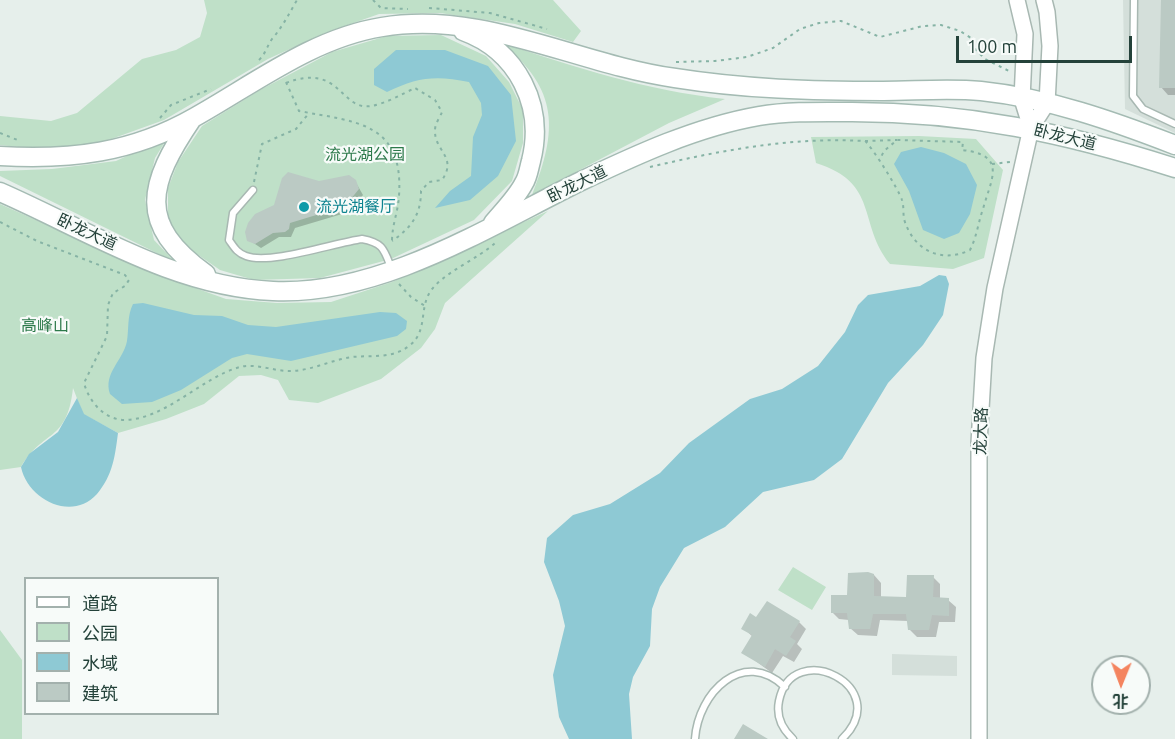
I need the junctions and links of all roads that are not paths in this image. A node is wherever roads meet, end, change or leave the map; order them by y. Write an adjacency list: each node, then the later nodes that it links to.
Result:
1 (1017, 0): 5 (street)
2 (1044, 0): 6 (street)
3 (1134, 0): 8 (lane)
4 (443, 24): 5 (main road, 卧龙大道); 7 (main road, 卧龙大道); 15 (main road)
5 (1022, 99): 6 (main road, 卧龙大道); 9 (street)
6 (1047, 103): 9 (street); 10 (main road, 卧龙大道)
7 (192, 119): 11 (main road, 卧龙大道); 17 (main road)
8 (1175, 124)
9 (1031, 128): 12 (main road, 卧龙大道); 15 (main road, 卧龙大道); 22 (street, 龙大路)
10 (1175, 146)
11 (0, 156)
12 (1175, 168)
13 (253, 190): 16 (lane)
14 (0, 192): 17 (main road, 卧龙大道)
15 (490, 227): 16 (main road, 卧龙大道)
16 (392, 271): 17 (main road, 卧龙大道)
17 (218, 284)
18 (785, 687): 19 (lane); 20 (lane); 21 (lane)
19 (695, 739)
20 (793, 739)
21 (842, 739)
22 (979, 739)

